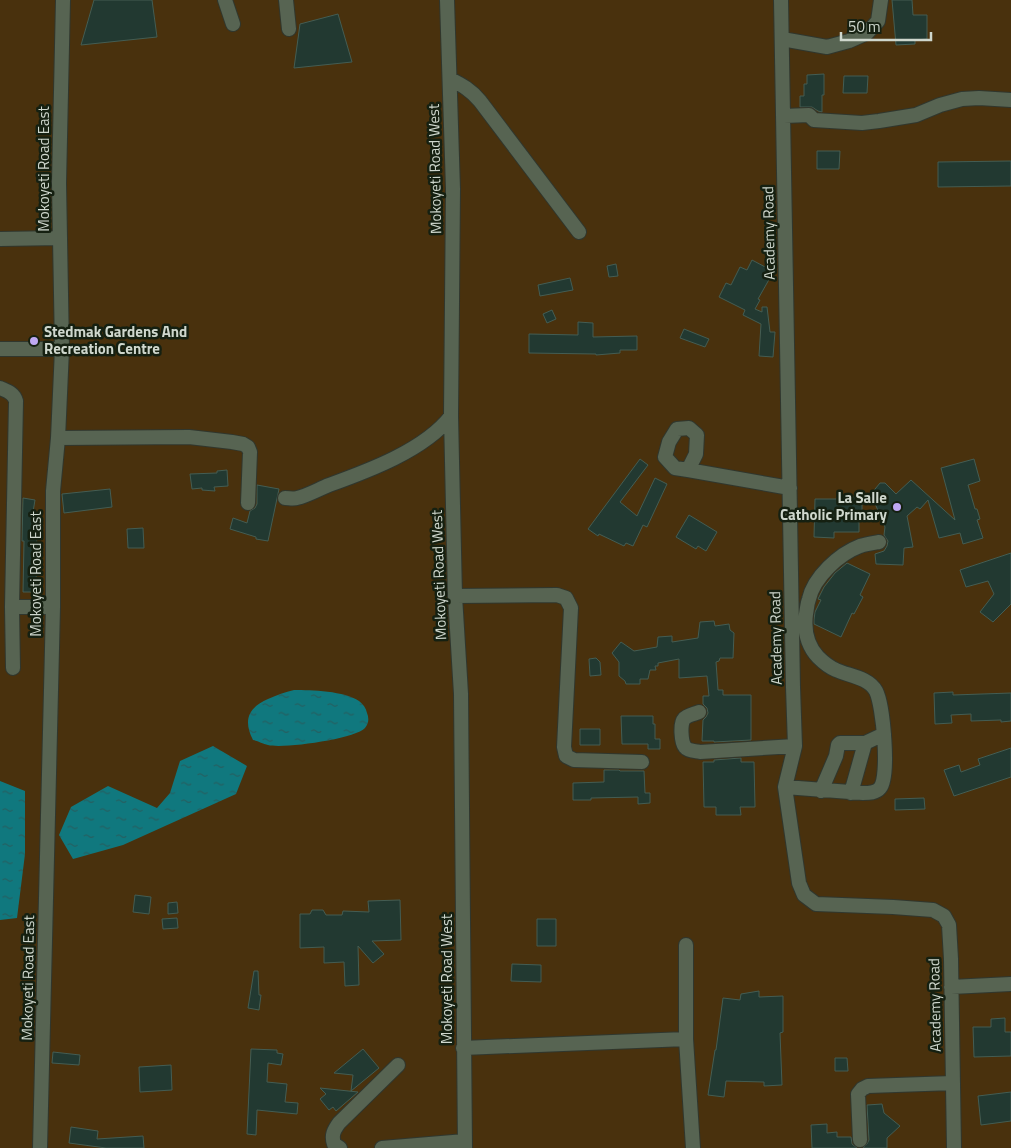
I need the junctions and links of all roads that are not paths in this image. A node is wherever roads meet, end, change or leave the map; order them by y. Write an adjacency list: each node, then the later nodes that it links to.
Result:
1 (63, 0): 14 (street, Mokoyeti Road East)
2 (225, 0): 7 (street)
3 (286, 0): 8 (street)
4 (448, 0): 10 (street, Mokoyeti Road West)
5 (781, 0): 9 (street, Academy Road)
6 (881, 0): 9 (street)
7 (233, 24)
8 (289, 29)
9 (782, 40): 12 (street, Academy Road)
10 (450, 79): 13 (street); 19 (street, Mokoyeti Road West)
11 (1011, 100): 12 (street)
12 (784, 116): 22 (street, Academy Road)
13 (578, 232)
14 (60, 238): 15 (street); 17 (street, Mokoyeti Road East)
15 (0, 239)
16 (0, 349): 17 (street)
17 (62, 349): 20 (street, Mokoyeti Road East)
18 (0, 388): 27 (street)
19 (451, 416): 23 (street); 26 (street, Mokoyeti Road West)
20 (58, 438): 24 (street); 28 (street, Mokoyeti Road East)
21 (688, 470): 22 (street)
22 (790, 488): 33 (street, Academy Road)
23 (285, 498)
24 (248, 503)
25 (879, 542): 31 (street)
26 (455, 596): 34 (street); 42 (street, Mokoyeti Road West)
27 (12, 607): 28 (street); 29 (street)
28 (53, 607): 47 (street, Mokoyeti Road East)
29 (13, 668)
30 (699, 712): 33 (street)
31 (884, 734): 32 (street); 37 (street)
32 (865, 743): 36 (street); 37 (street)
33 (795, 746): 35 (street, Academy Road)
34 (642, 762)
35 (784, 788): 36 (street); 40 (street, Academy Road)
36 (821, 791): 37 (street)
37 (851, 793)
38 (686, 945): 41 (street)
39 (1011, 984): 40 (street)
40 (951, 987): 44 (street, Academy Road)
41 (686, 1039): 42 (street); 50 (street)
42 (464, 1048): 46 (street, Mokoyeti Road West)
43 (398, 1066): 48 (street)
44 (953, 1083): 45 (street); 51 (street, Academy Road)
45 (860, 1140)
46 (465, 1144): 49 (street)
47 (40, 1148)
48 (340, 1148)
49 (382, 1148)
50 (693, 1148)
51 (954, 1148)

